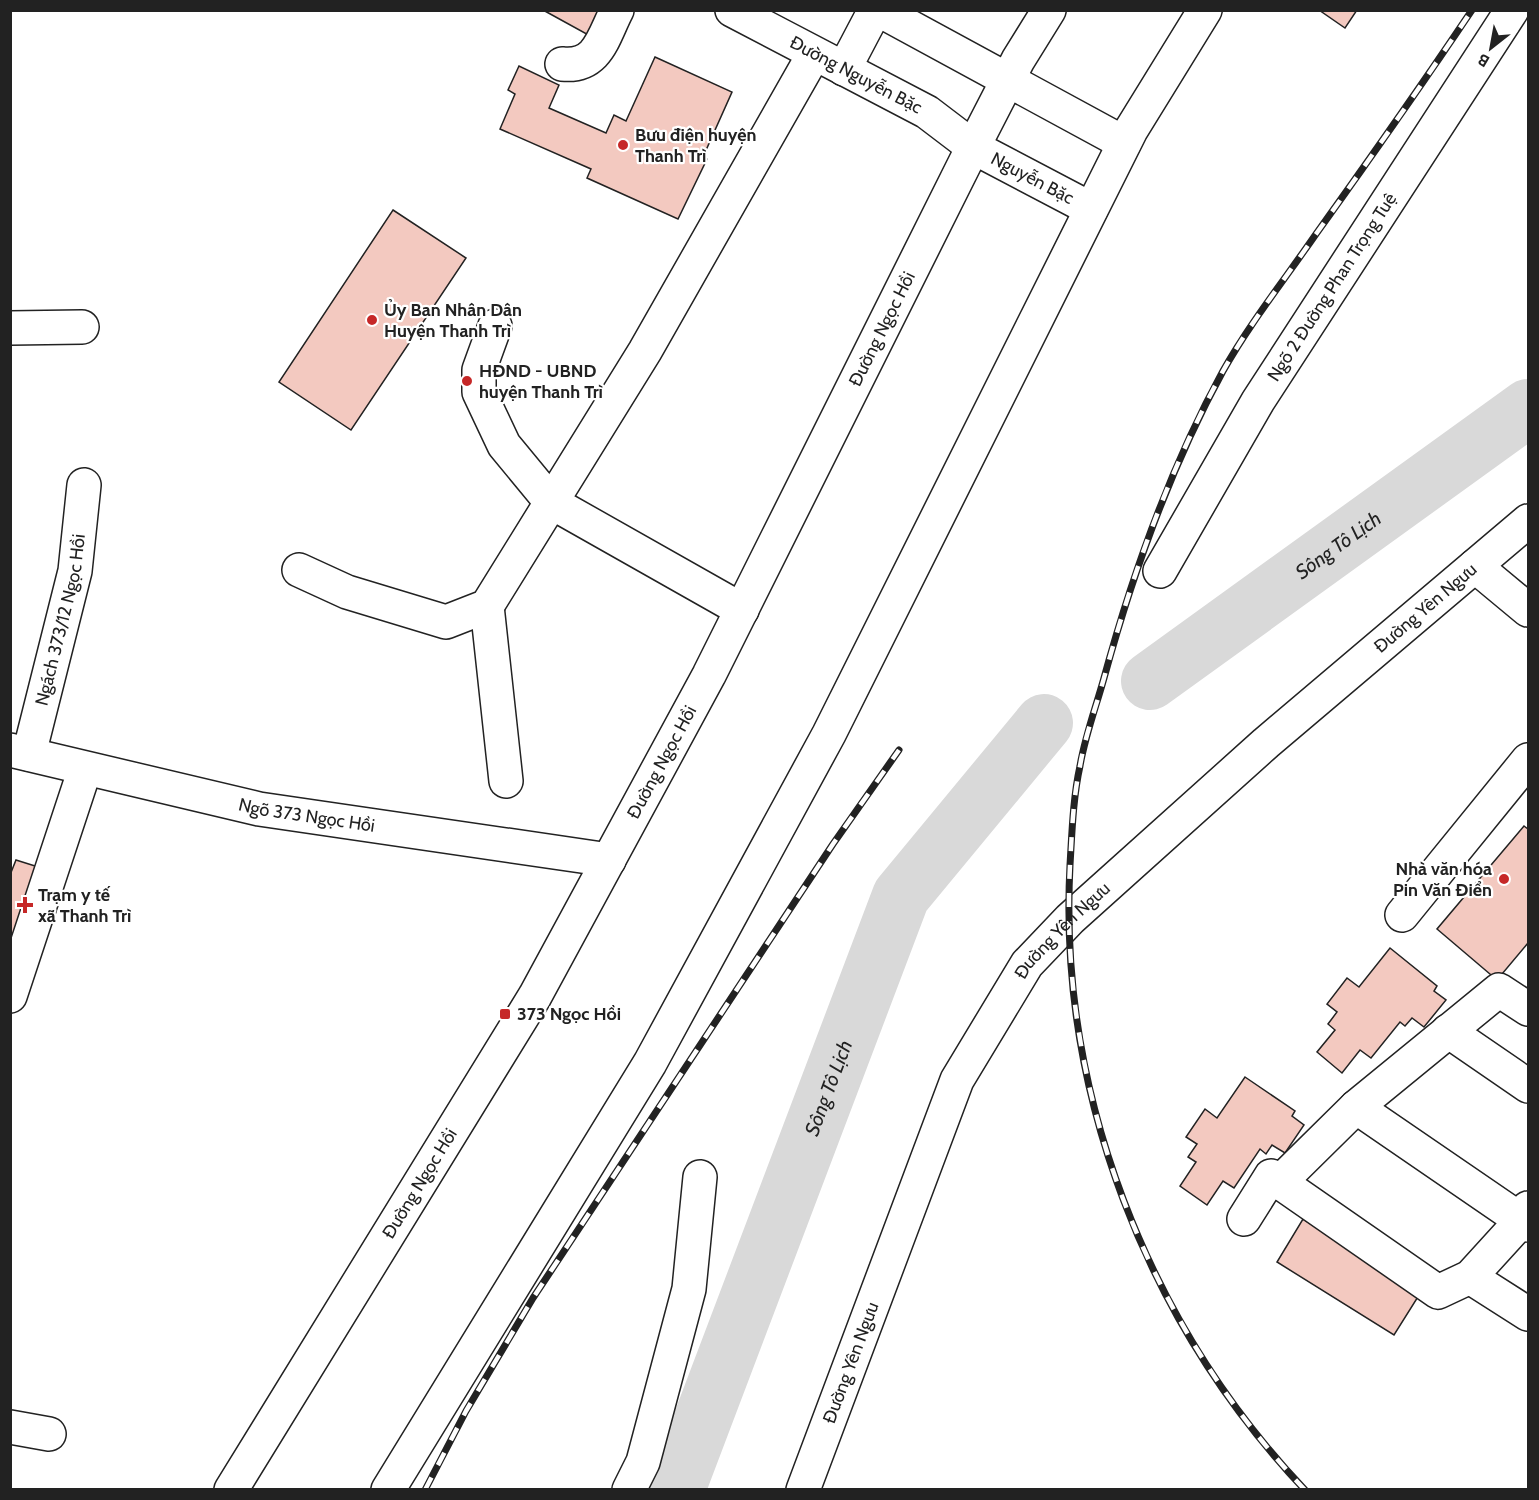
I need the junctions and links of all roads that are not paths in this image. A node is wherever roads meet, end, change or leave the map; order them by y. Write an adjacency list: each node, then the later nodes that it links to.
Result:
1 (617, 10): 8 (main road)
2 (732, 10): 7 (main road, Đường Nguyễn Bặc)
3 (877, 10): 9 (main road); 10 (main road)
4 (1049, 10): 10 (main road, Đường Ngọc Hồi)
5 (1205, 10): 11 (main road)
6 (1512, 10): 22 (main road, Ngõ 2 Đường Phan Trọng Tuệ)
7 (814, 54): 9 (main road, Đường Nguyễn Bặc); 18 (main road)
8 (562, 64)
9 (844, 69): 12 (main road, Đường Nguyễn Bặc)
10 (1008, 79): 11 (main road); 12 (main road, Đường Ngọc Hồi)
11 (1124, 143): 13 (main road)
12 (973, 147): 13 (main road, Nguyễn Bặc); 24 (main road, Đường Ngọc Hồi)
13 (1091, 209): 46 (main road)
14 (495, 326): 18 (main road)
15 (82, 327): 16 (main road)
16 (10, 328)
17 (84, 485): 26 (main road, Ngách 373/12 Ngọc Hồi)
18 (551, 502): 23 (main road); 24 (main road)
19 (1528, 521): 20 (main road, Đường Yên Ngưu)
20 (1475, 566): 25 (main road); 48 (main road, Đường Yên Ngưu)
21 (299, 570): 23 (main road)
22 (1160, 571)
23 (488, 606): 29 (main road)
24 (742, 610): 30 (main road, Đường Ngọc Hồi)
25 (1528, 610)
26 (20, 752): 28 (main road, Ngõ 373 Ngọc Hồi)
27 (1528, 759): 31 (main road)
28 (85, 769): 30 (main road, Ngõ 373 Ngọc Hồi); 32 (main road)
29 (506, 781)
30 (609, 860): 45 (main road, Đường Ngọc Hồi)
31 (1402, 915)
32 (10, 996)
33 (1528, 1009): 34 (main road)
34 (1448, 1031): 35 (main road); 36 (main road)
35 (1528, 1086)
36 (1356, 1107): 38 (main road); 39 (main road)
37 (700, 1177): 47 (main road)
38 (1279, 1183): 40 (main road); 41 (main road)
39 (1526, 1218): 41 (main road)
40 (1244, 1219)
41 (1470, 1277): 42 (main road)
42 (1528, 1314)
43 (10, 1427): 44 (main road)
44 (49, 1434)
45 (231, 1490)
46 (388, 1490)
47 (629, 1490)
48 (803, 1490)

